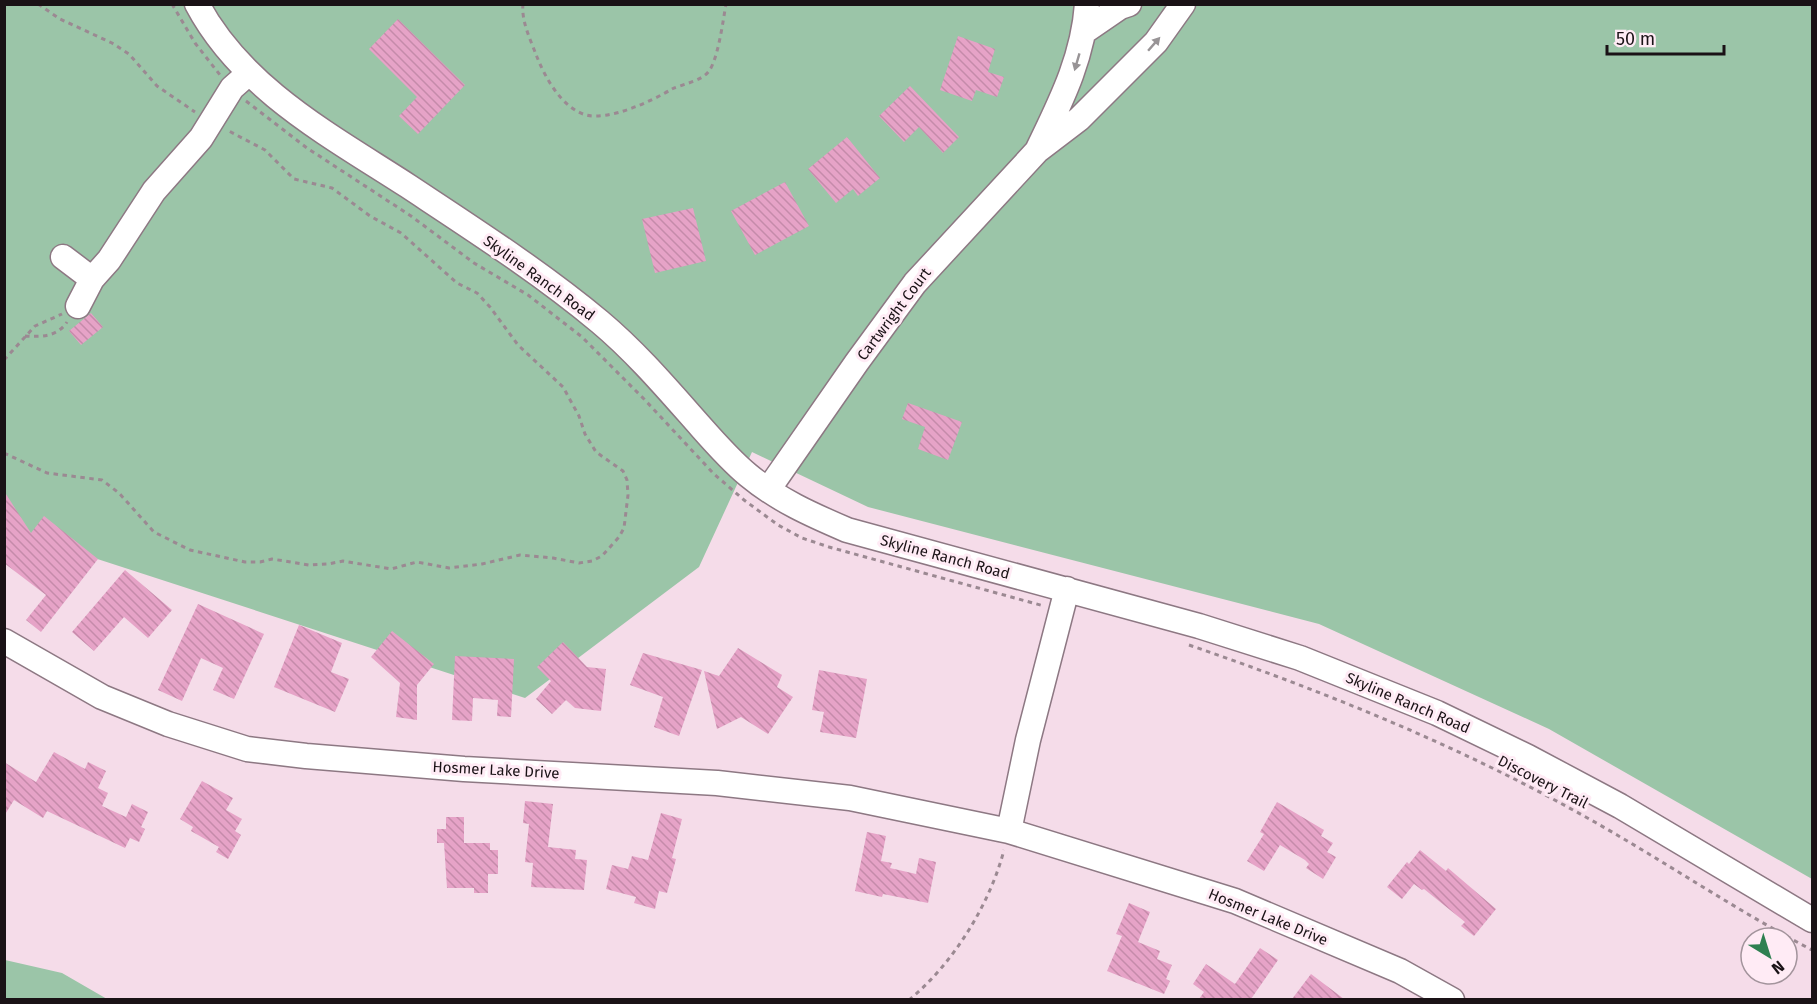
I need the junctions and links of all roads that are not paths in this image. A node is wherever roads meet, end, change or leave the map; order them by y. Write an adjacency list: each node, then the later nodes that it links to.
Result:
1 (197, 4): 6 (street, Skyline Ranch Road)
2 (1087, 4): 5 (street, Cartwright Court)
3 (1129, 4): 5 (street)
4 (1175, 6): 7 (street, Cartwright Court, one-way to 4)
5 (1085, 31): 7 (street, Cartwright Court, one-way to 7)
6 (249, 73): 9 (street); 11 (street, Skyline Ranch Road)
7 (1037, 152): 11 (street, Cartwright Court)
8 (63, 257): 9 (street)
9 (92, 279): 10 (street)
10 (70, 313)
11 (768, 490): 12 (street, Skyline Ranch Road)
12 (1066, 589): 14 (street); 15 (street, Skyline Ranch Road)
13 (4, 641): 14 (street, Hosmer Lake Drive)
14 (1009, 831): 16 (street, Hosmer Lake Drive)
15 (1812, 920)
16 (1452, 999)

